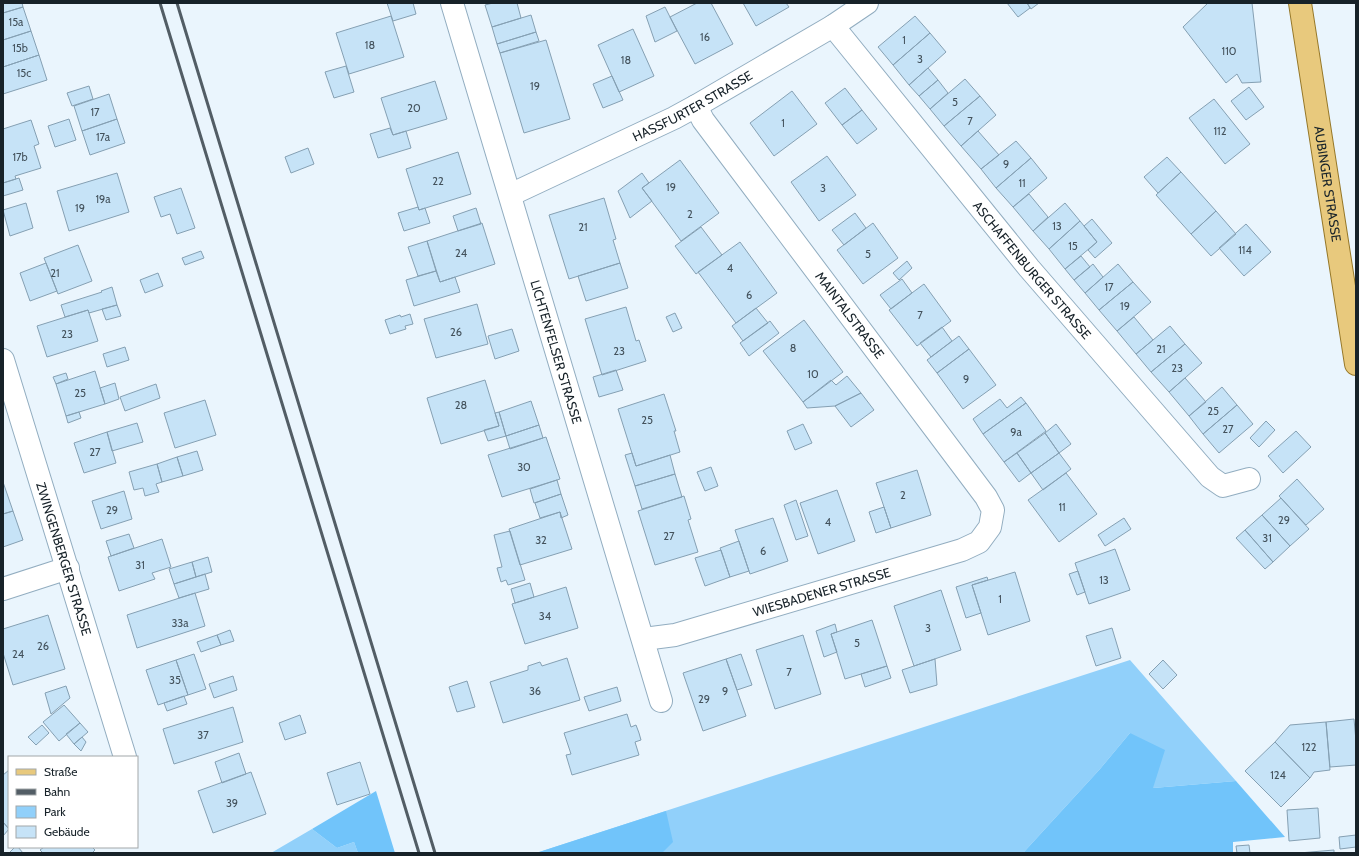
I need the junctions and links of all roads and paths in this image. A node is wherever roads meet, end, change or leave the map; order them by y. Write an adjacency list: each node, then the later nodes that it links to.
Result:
1 (452, 3): 6 (street, LICHTENFELSER STRASSE)
2 (867, 3): 4 (street, HASSFURTER STRASSE)
3 (1300, 3): 8 (main road, AUBINGER STRASSE)
4 (833, 26): 5 (street, HASSFURTER STRASSE); 9 (street, ASCHAFFENBURGER STRASSE)
5 (696, 106): 6 (street, HASSFURTER STRASSE); 10 (street, MAINTALSTRASSE)
6 (510, 195): 13 (street, LICHTENFELSER STRASSE)
7 (3, 360): 11 (street, ZWINGENBERGER STRASSE)
8 (1356, 364)
9 (1248, 479)
10 (990, 527): 13 (street, WIESBADENER STRASSE)
11 (68, 568): 12 (street); 15 (street, ZWINGENBERGER STRASSE)
12 (3, 589)
13 (644, 639): 14 (street, LICHTENFELSER STRASSE)
14 (661, 700)
15 (126, 756)

